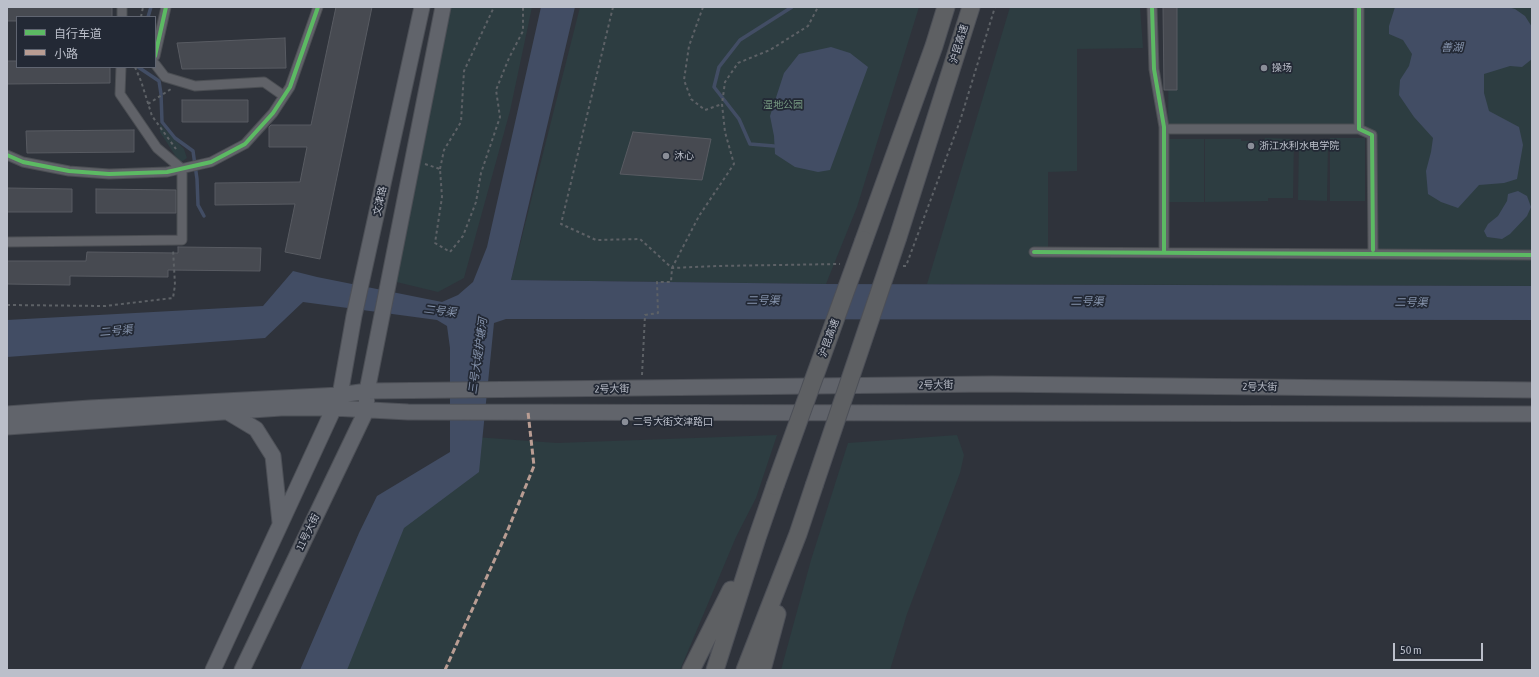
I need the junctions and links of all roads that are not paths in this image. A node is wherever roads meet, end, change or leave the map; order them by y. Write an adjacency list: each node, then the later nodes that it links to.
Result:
1 (166, 7): 9 (street)
2 (318, 7): 13 (street)
3 (422, 7): 25 (main road, 文津路)
4 (443, 7): 24 (main road)
5 (946, 7): 33 (highway, 沪昆高速, bridge)
6 (971, 7): 32 (highway, 沪昆高速, bridge)
7 (1152, 7): 21 (street)
8 (1359, 7): 15 (street)
9 (158, 25): 10 (street)
10 (156, 46)
11 (156, 65): 13 (street)
12 (121, 68): 17 (street)
13 (284, 96): 17 (street)
14 (1168, 129): 15 (street)
15 (1359, 129): 19 (street)
16 (7, 155): 17 (street)
17 (184, 168): 18 (street)
18 (7, 242)
19 (1373, 250)
20 (1034, 252): 21 (street)
21 (1164, 253): 22 (street)
22 (1532, 255)
23 (1532, 390): 24 (main road, 2号大街)
24 (367, 391): 25 (main road, 2号大街); 26 (main road, 11号大街)
25 (336, 402): 26 (main road); 27 (main road); 28 (main road); 31 (main road)
26 (366, 411): 29 (main road); 35 (main road, 11号大街)
27 (226, 412): 30 (main road); 31 (main road)
28 (7, 414)
29 (1532, 414)
30 (7, 427)
31 (280, 524): 34 (main road)
32 (798, 534): 38 (highway, 沪昆高速); 39 (highway)
33 (756, 538): 36 (highway); 37 (highway, 沪昆高速)
34 (213, 670)
35 (242, 670)
36 (691, 670)
37 (715, 670)
38 (745, 670)
39 (762, 670)

